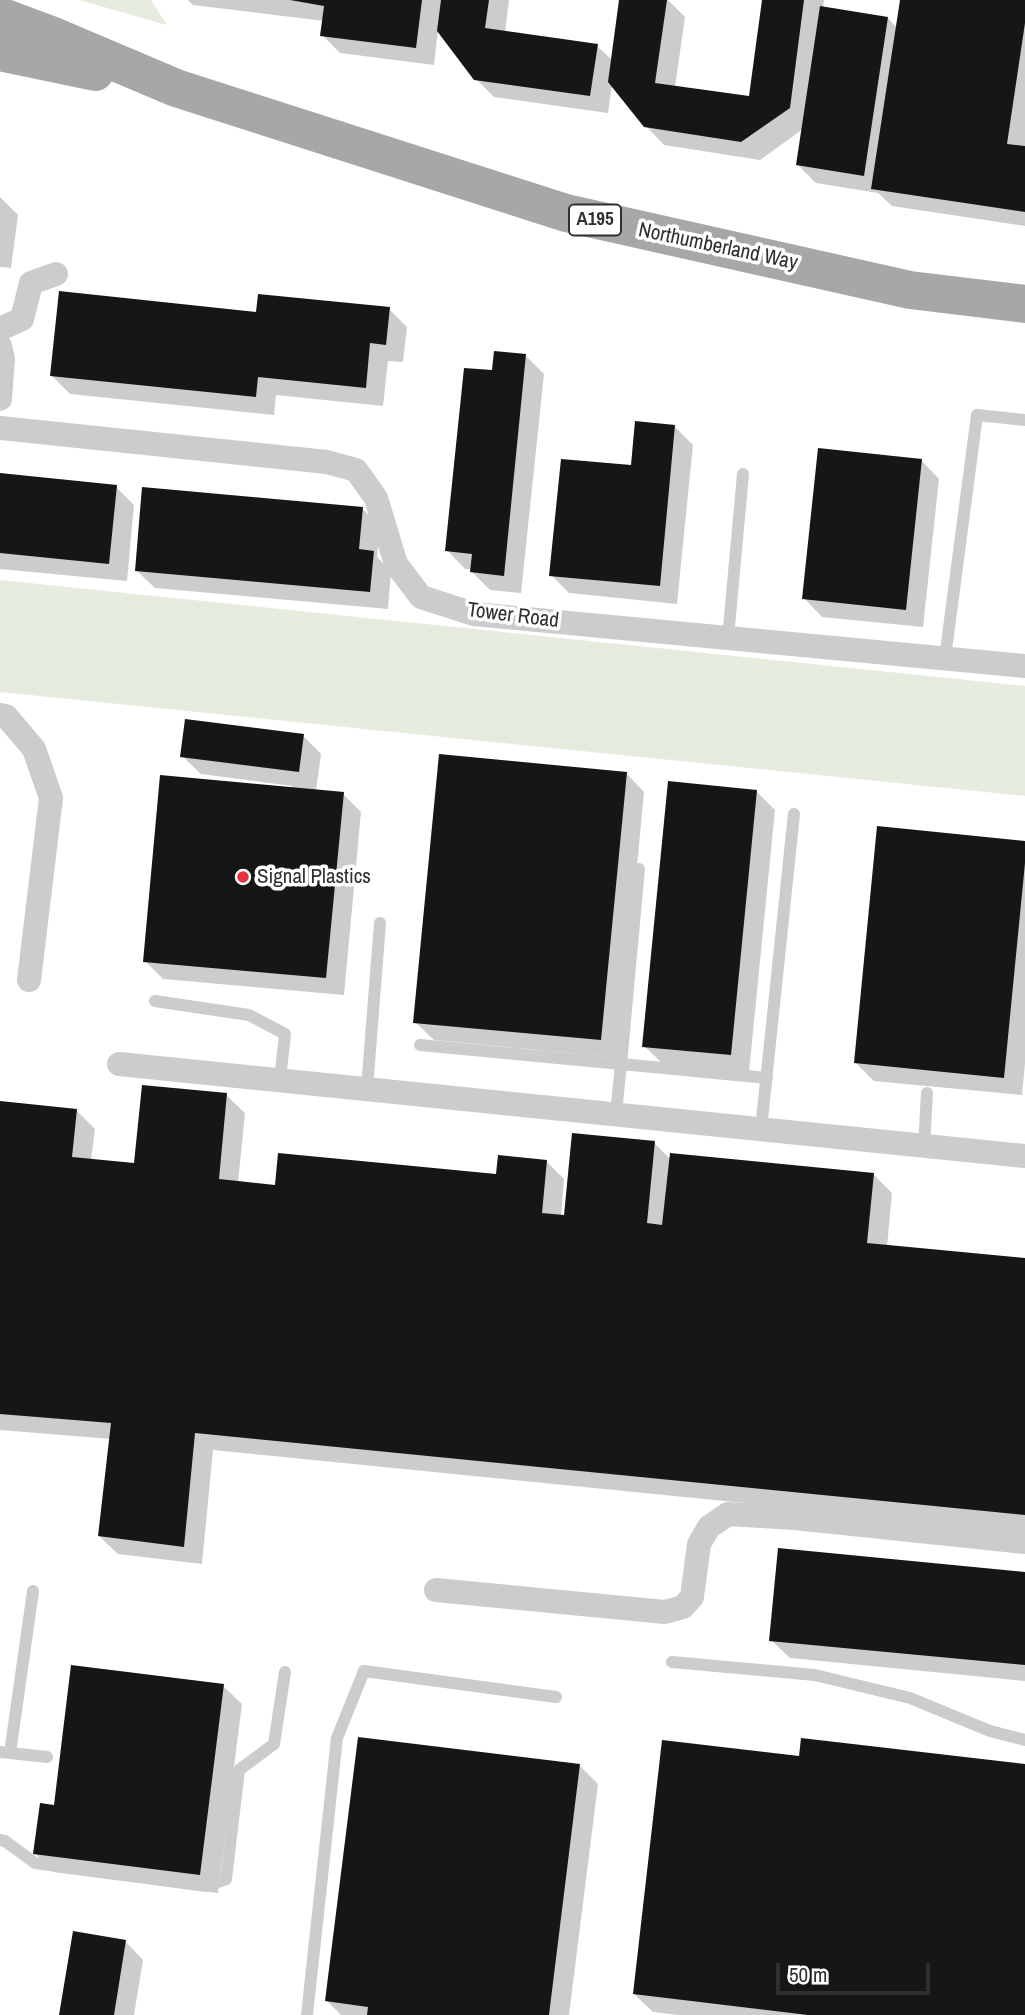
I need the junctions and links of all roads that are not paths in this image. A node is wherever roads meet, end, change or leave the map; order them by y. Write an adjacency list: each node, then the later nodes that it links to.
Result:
1 (0, 16): 3 (main road, Northumberland Way / A195)
2 (0, 52): 3 (main road, Northumberland Way / A195)
3 (176, 88): 5 (main road, Northumberland Way / A195)
4 (56, 274): 6 (street)
5 (1025, 304)
6 (0, 329)
7 (0, 346): 8 (street)
8 (0, 399)
9 (1025, 420): 13 (lane)
10 (0, 428): 12 (street, Tower Road)
11 (743, 474): 12 (lane)
12 (728, 638): 13 (street, Tower Road)
13 (945, 658): 14 (street, Tower Road)
14 (1025, 666)
15 (0, 715): 19 (street)
16 (794, 814): 24 (lane)
17 (639, 869): 22 (lane)
18 (380, 923): 26 (lane)
19 (29, 980)
20 (155, 1001): 25 (lane)
21 (420, 1045): 22 (lane)
22 (621, 1064): 24 (lane); 28 (lane)
23 (119, 1065): 25 (street)
24 (767, 1078): 29 (lane)
25 (280, 1080): 26 (street)
26 (366, 1088): 28 (street)
27 (927, 1093): 30 (lane)
28 (616, 1114): 29 (street)
29 (761, 1129): 30 (street)
30 (924, 1146): 31 (street)
31 (1025, 1156)
32 (1025, 1542): 33 (street)
33 (436, 1590)
34 (33, 1591): 39 (lane)
35 (672, 1662): 38 (lane)
36 (285, 1672): 41 (lane)
37 (556, 1697): 42 (lane)
38 (1025, 1740)
39 (5, 1753): 40 (lane)
40 (47, 1757)
41 (0, 1840)
42 (307, 2015)

